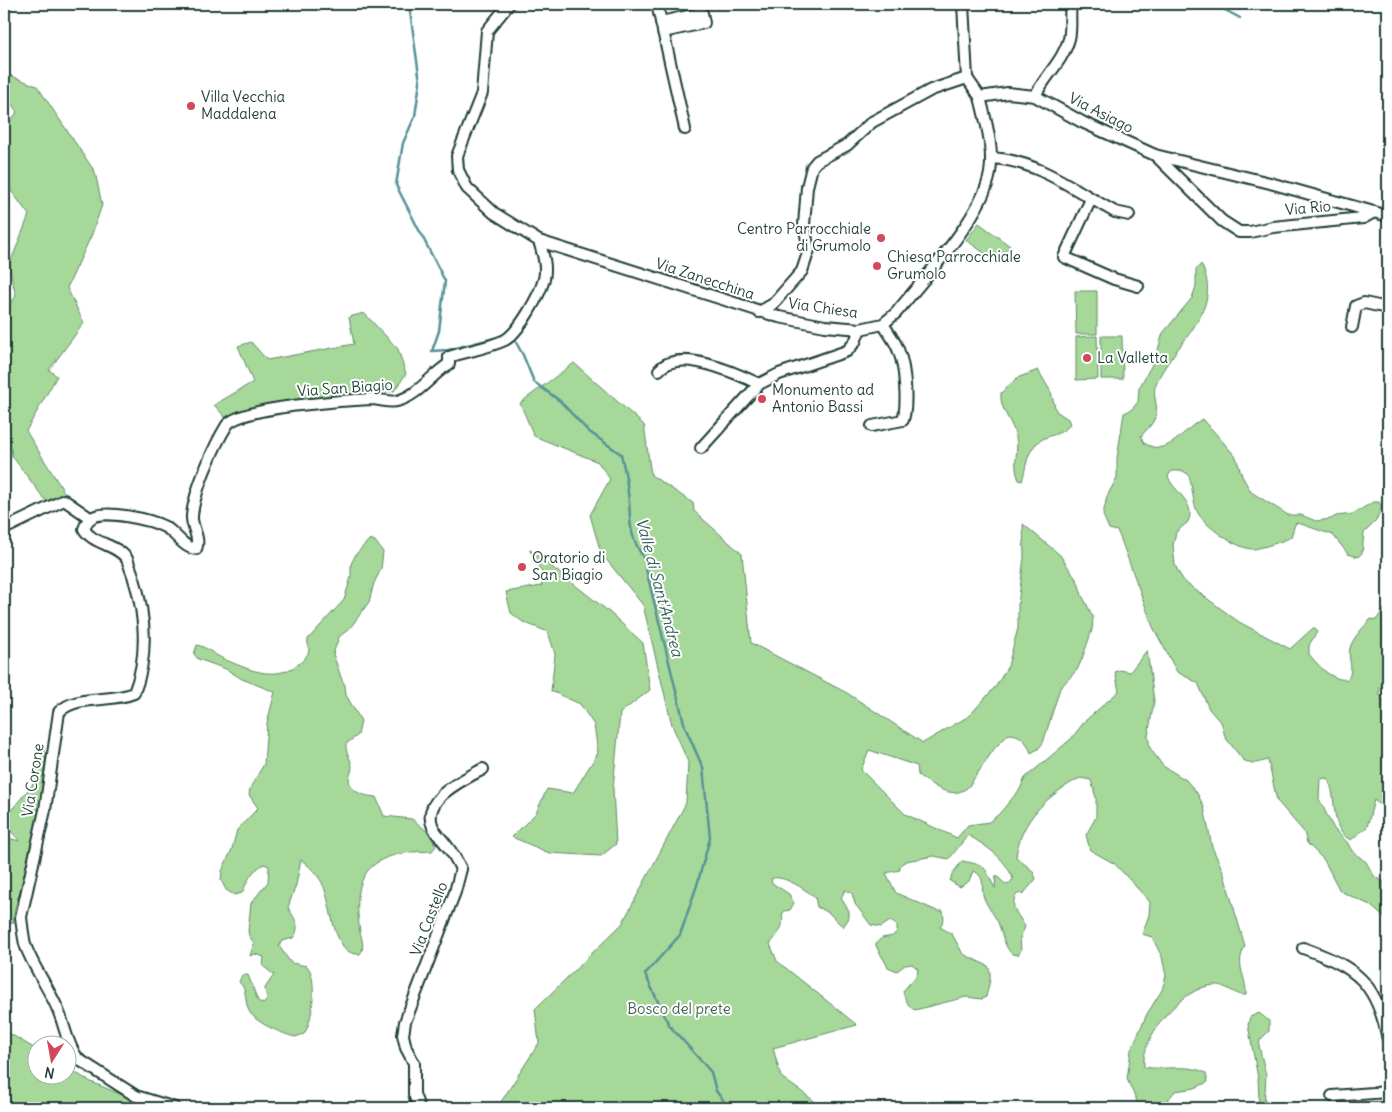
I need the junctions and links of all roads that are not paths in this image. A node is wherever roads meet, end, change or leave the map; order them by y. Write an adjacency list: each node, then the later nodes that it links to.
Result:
1 (509, 4): 19 (street)
2 (657, 4): 5 (street)
3 (964, 4): 7 (street)
4 (1071, 4): 8 (street)
5 (661, 22): 6 (street); 6 (street)
6 (663, 32): 10 (street)
7 (967, 78): 9 (street); 22 (street, Via Zanecchina)
8 (1034, 96): 9 (street, Via Asiago); 11 (street, Via Asiago)
9 (980, 97): 12 (street, Via Chiesa)
10 (686, 129)
11 (1155, 155): 13 (street, Via Asiago); 18 (street, Via Asiago)
12 (991, 158): 14 (street); 23 (street, Via Chiesa)
13 (1270, 183): 15 (street, Via Rio)
14 (1091, 199): 16 (street); 20 (street)
15 (1374, 212): 17 (street, Via Rio); 18 (street, Via Rio)
16 (1129, 215)
17 (1388, 216)
18 (1244, 233)
19 (540, 241): 22 (street, Via Zanecchina); 30 (street, Via San Biagio)
20 (1138, 286)
21 (1388, 308): 24 (street)
22 (759, 312): 25 (street, Via Chiesa)
23 (883, 324): 25 (street, Via Chiesa); 28 (street)
24 (1352, 327)
25 (860, 330): 27 (street)
26 (659, 370): 27 (street)
27 (759, 384): 29 (street)
28 (872, 426)
29 (701, 448)
30 (90, 518): 31 (street); 37 (street, Via Corone)
31 (4, 529)
32 (483, 769): 38 (street, Via Castello)
33 (1303, 948): 34 (street)
34 (1388, 1040)
35 (1388, 1092): 36 (street)
36 (1332, 1096)
37 (175, 1108)
38 (419, 1108)

